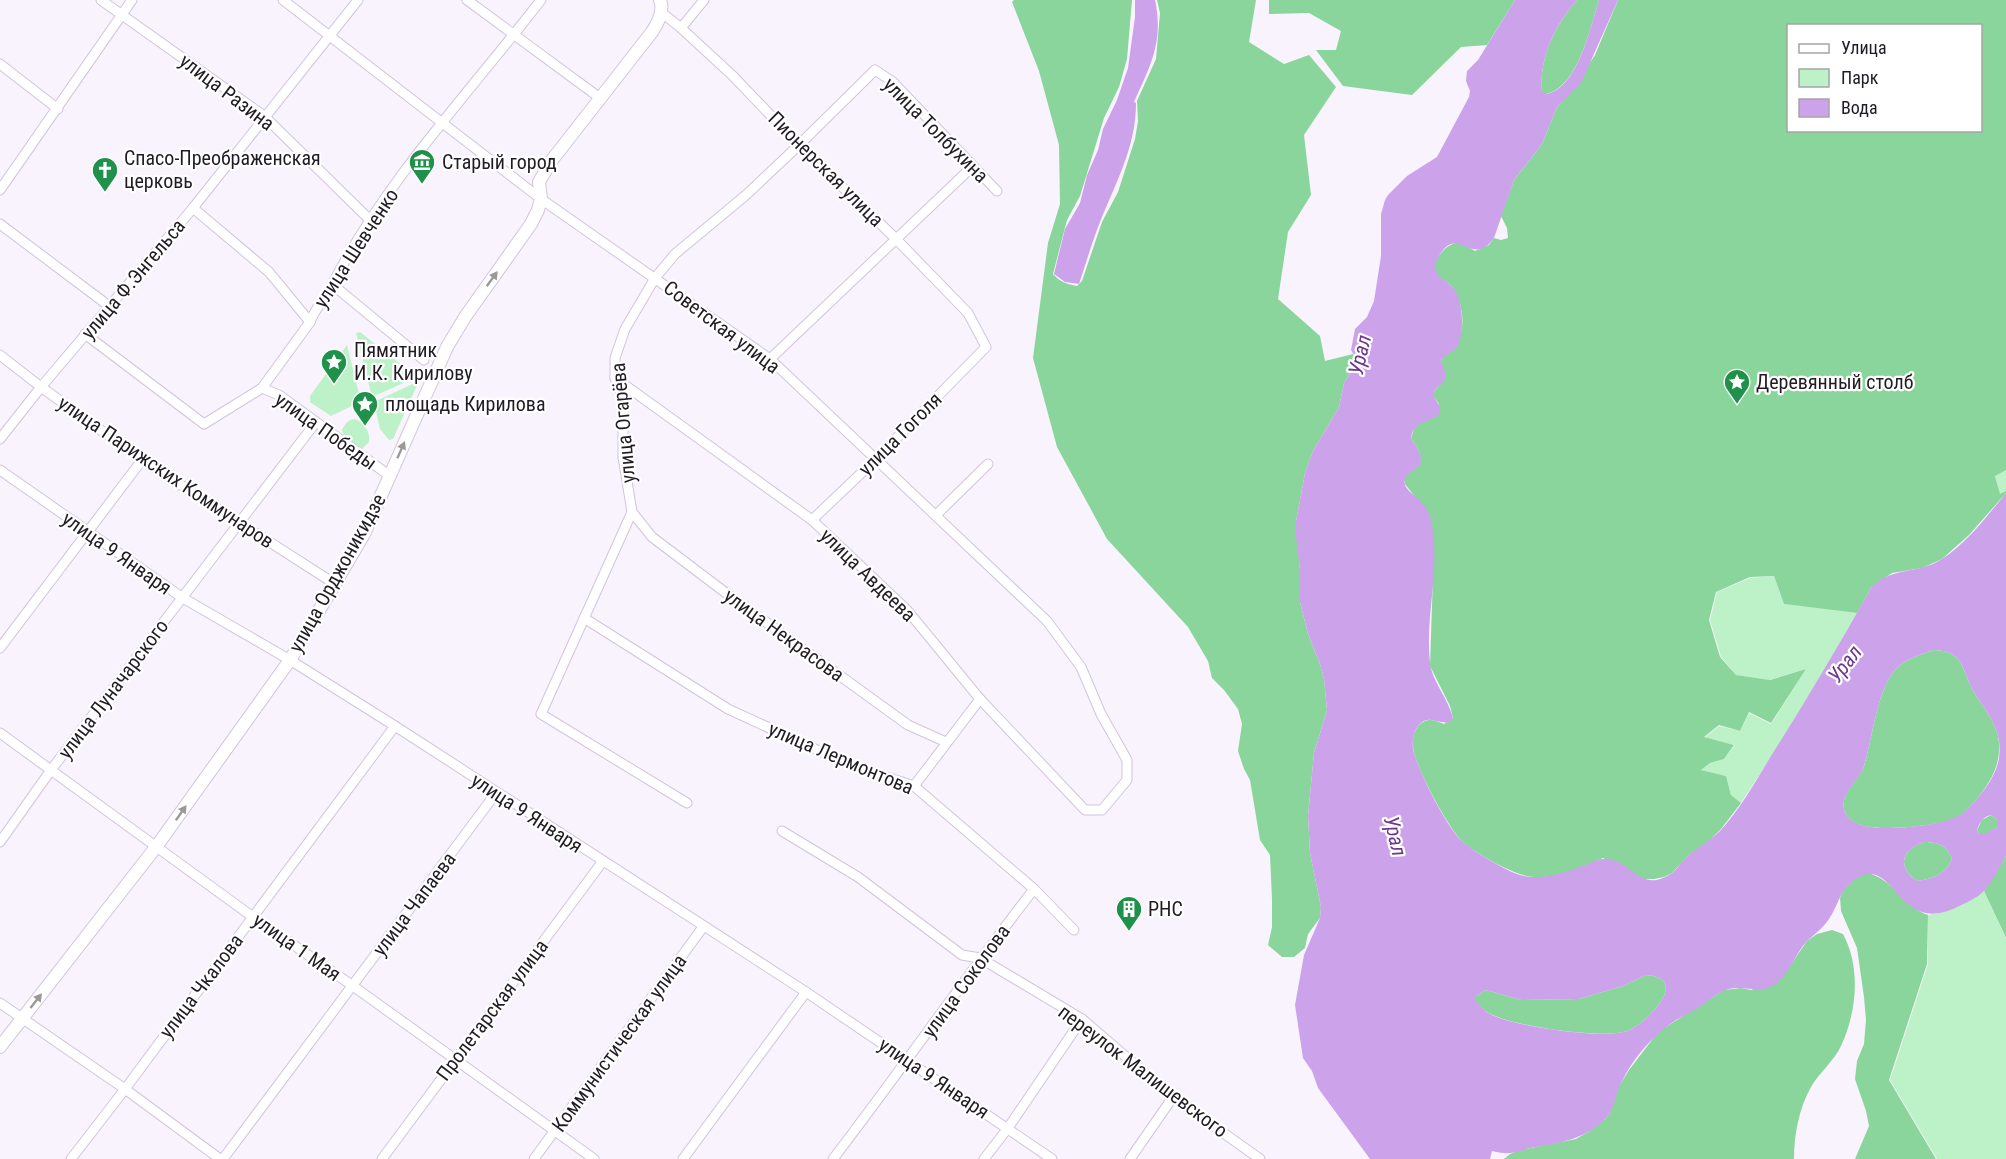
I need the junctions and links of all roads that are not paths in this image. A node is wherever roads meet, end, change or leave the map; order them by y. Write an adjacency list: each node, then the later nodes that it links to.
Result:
1 (101, 0): 9 (street, улица Разина)
2 (132, 0): 9 (street)
3 (283, 0): 11 (street, Советская улица)
4 (358, 0): 11 (street, улица Ф.Энгельса)
5 (467, 0): 12 (street)
6 (541, 0): 12 (street, улица Шевченко)
7 (704, 0): 10 (street)
8 (661, 6): 10 (street, Пионерская улица); 15 (main road, улица Орджоникидзе)
9 (122, 14): 16 (street); 17 (street, улица Разина)
10 (681, 28): 19 (street, Пионерская улица)
11 (329, 36): 17 (street, улица Ф.Энгельса); 18 (street, Советская улица)
12 (514, 36): 15 (street); 18 (street, улица Шевченко)
13 (0, 64): 16 (street)
14 (875, 70): 19 (street, улица Огарёва); 20 (street, улица Толбухина)
15 (600, 98): 23 (main road, улица Орджоникидзе)
16 (58, 109): 21 (street)
17 (264, 116): 24 (street, улица Ф.Энгельса); 25 (street, улица Разина)
18 (442, 124): 23 (street, Советская улица); 25 (street, улица Шевченко)
19 (799, 145): 27 (street, Пионерская улица); 28 (street, улица Огарёва)
20 (973, 166): 22 (street, улица Толбухина); 27 (street)
21 (2, 184)
22 (997, 191)
23 (541, 199): 28 (street, Советская улица); 46 (main road, улица Орджоникидзе, one-way to 23)
24 (193, 208): 30 (street, улица Ф.Энгельса); 31 (street)
25 (370, 220): 29 (street, улица Шевченко)
26 (0, 224): 30 (street)
27 (896, 239): 33 (street, Пионерская улица); 35 (street)
28 (655, 278): 35 (street, Советская улица); 37 (street, улица Огарёва)
29 (333, 285): 31 (street, улица Шевченко); 36 (street)
30 (109, 306): 32 (street, улица Ф.Энгельса)
31 (310, 322): 39 (street, улица Шевченко)
32 (85, 334): 38 (street, улица Ф.Энгельса); 39 (street, улица Шевченко)
33 (986, 347): 43 (street, улица Гоголя)
34 (0, 355): 38 (street, улица Парижских Коммунаров)
35 (770, 359): 43 (street, Советская улица)
36 (424, 360)
37 (615, 378): 47 (street, улица Огарёва); 49 (street, улица Авдеева)
38 (41, 387): 41 (street, улица Ф.Энгельса); 42 (street, улица Парижских Коммунаров)
39 (262, 388): 40 (street, улица Победы)
40 (316, 422): 46 (street, улица Победы); 50 (street, улица Луначарского)
41 (0, 439)
42 (142, 460): 50 (street, улица Парижских Коммунаров); 51 (street)
43 (875, 460): 48 (street, Советская улица); 49 (street, улица Гоголя)
44 (988, 464): 48 (street)
45 (0, 470): 51 (street, улица 9 Января)
46 (390, 476): 52 (main road, улица Орджоникидзе)
47 (632, 512): 54 (street); 60 (street, улица Некрасова)
48 (936, 515): 65 (street, Советская улица)
49 (812, 520): 57 (street, улица Авдеева)
50 (239, 521): 52 (street, улица Парижских Коммунаров); 53 (street, улица Луначарского)
51 (87, 533): 53 (street, улица 9 Января); 55 (street)
52 (336, 584): 56 (main road, улица Орджоникидзе)
53 (183, 598): 56 (street, улица 9 Января); 61 (street, улица Луначарского)
54 (584, 618): 62 (street, улица Лермонтова); 64 (street)
55 (0, 648)
56 (290, 660): 58 (street, улица 9 Января); 68 (main road, улица Орджоникидзе, one-way to 56)
57 (980, 699): 60 (street); 65 (street, улица Авдеева)
58 (394, 726): 63 (street, улица 9 Января); 71 (street, улица Чкалова)
59 (0, 734): 61 (street, улица 1 Мая)
60 (946, 742): 62 (street)
61 (51, 770): 67 (street, улица Луначарского); 68 (street, улица 1 Мая)
62 (914, 786): 70 (street, улица Лермонтова)
63 (496, 793): 69 (street, улица 9 Января); 75 (street, улица Чапаева)
64 (687, 803)
65 (1086, 810)
66 (782, 831): 74 (street, переулок Малишевского)
67 (0, 842)
68 (156, 848): 71 (street, улица 1 Мая); 78 (main road, улица Орджоникидзе, one-way to 68)
69 (603, 861): 72 (street, улица 9 Января); 81 (street, Пролетарская улица)
70 (1034, 889): 73 (street, улица Лермонтова); 74 (street, улица Соколова)
71 (253, 917): 75 (street, улица 1 Мая); 83 (street, улица Чкалова)
72 (704, 927): 76 (street, улица 9 Января); 86 (street, Коммунистическая улица)
73 (1074, 930)
74 (980, 958): 79 (street, переулок Малишевского); 82 (street, улица Соколова)
75 (353, 986): 81 (street, улица 1 Мая); 88 (street, улица Чапаева)
76 (806, 992): 82 (street, улица 9 Января); 92 (street)
77 (0, 1003): 78 (street)
78 (22, 1019): 80 (main road, улица Орджоникидзе); 83 (street)
79 (1082, 1019): 84 (street, переулок Малишевского); 85 (street)
80 (0, 1047)
81 (455, 1060): 86 (street, улица 1 Мая); 89 (street, Пролетарская улица)
82 (908, 1060): 85 (street, улица 9 Января); 93 (street, улица Соколова)
83 (125, 1089): 87 (street, улица Чкалова); 88 (street)
84 (1173, 1096): 96 (street); 97 (street, переулок Малишевского)
85 (1008, 1128): 94 (street); 95 (street, улица 9 Января)
86 (555, 1130): 90 (street, Коммунистическая улица); 91 (street, улица 1 Мая)
87 (71, 1159)
88 (221, 1159)
89 (382, 1159)
90 (534, 1159)
91 (594, 1159)
92 (683, 1159)
93 (833, 1159)
94 (984, 1159)
95 (1052, 1159)
96 (1130, 1159)
97 (1260, 1159)

